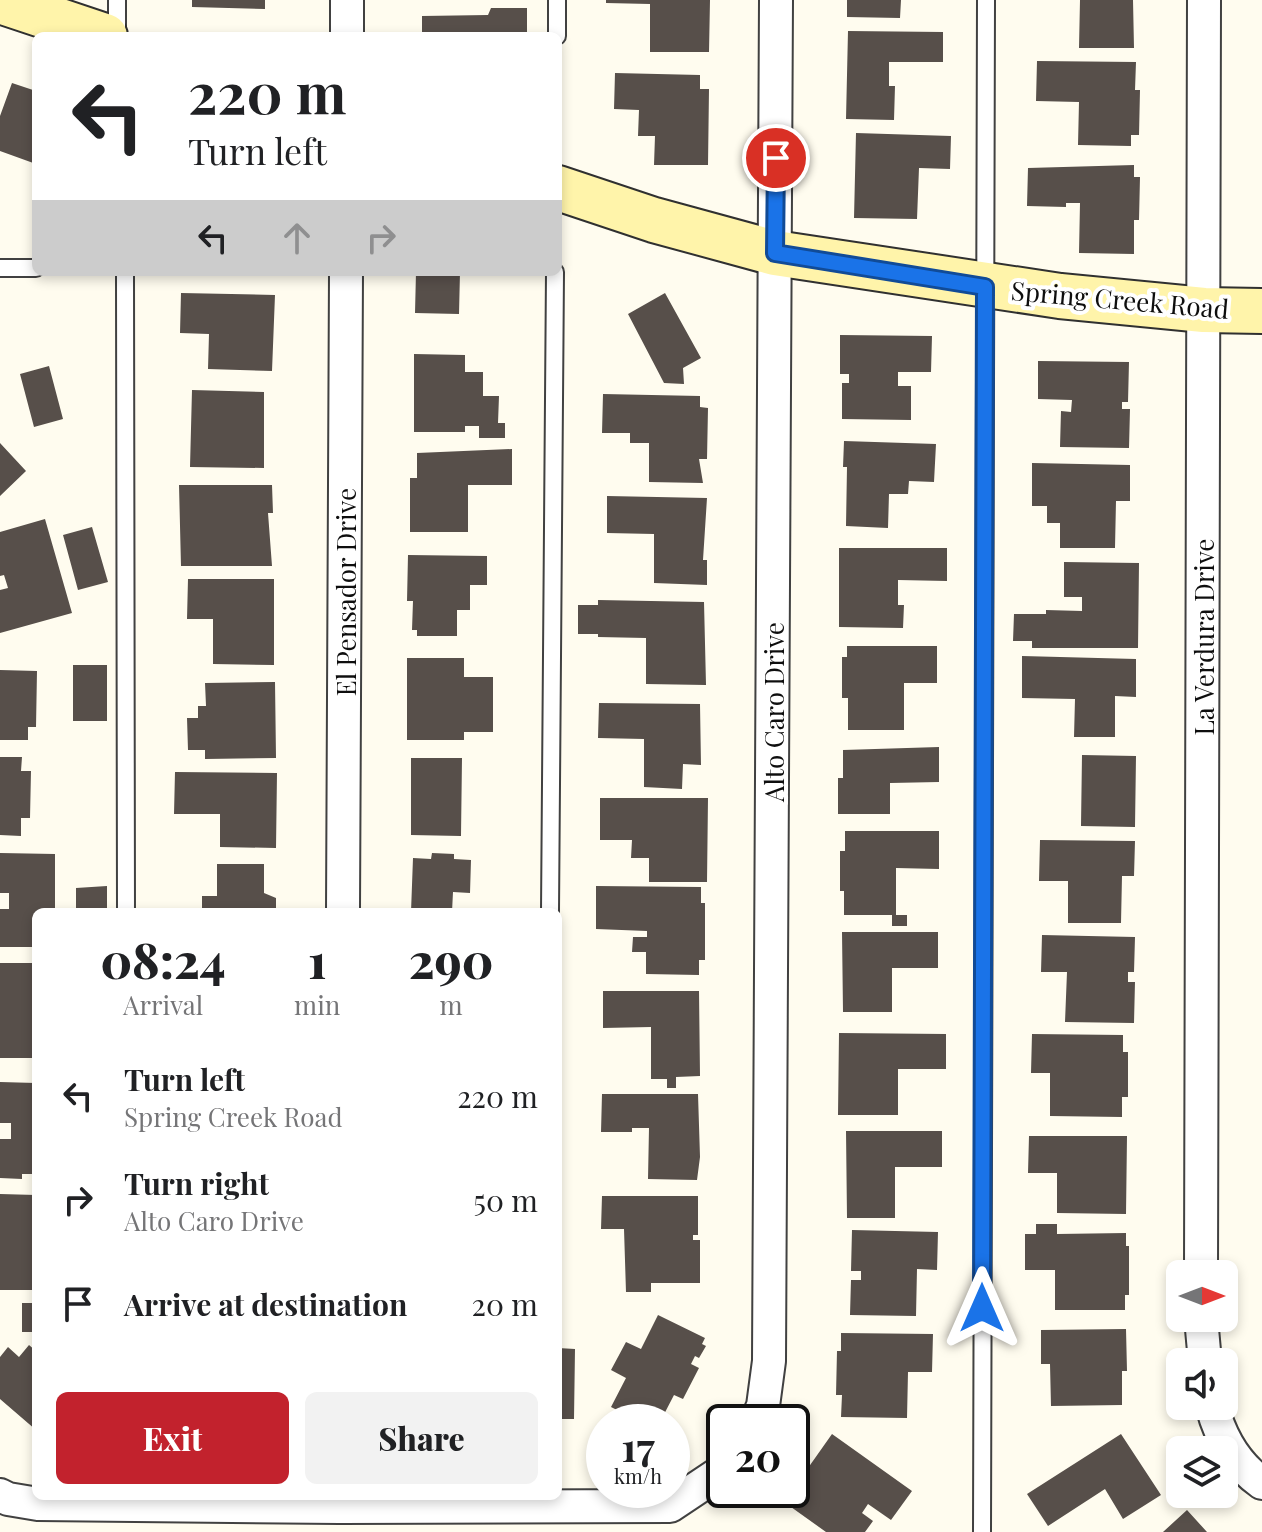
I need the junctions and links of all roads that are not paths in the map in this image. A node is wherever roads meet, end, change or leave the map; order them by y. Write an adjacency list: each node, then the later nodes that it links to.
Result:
1 (117, 0): 9 (lane)
2 (347, 0): 10 (street)
3 (557, 0): 11 (lane)
4 (776, 0): 13 (street, Alto Caro Drive)
5 (986, 0): 19 (lane)
6 (1204, 0): 20 (street, La Verdura Drive)
7 (0, 1): 8 (street)
8 (93, 32)
9 (117, 32)
10 (347, 32)
11 (557, 32)
12 (562, 189): 13 (street, Spring Creek Road)
13 (775, 253): 19 (street, Spring Creek Road); 26 (street, Alto Caro Drive)
14 (0, 268): 15 (lane)
15 (32, 268)
16 (125, 276): 22 (lane)
17 (346, 276): 23 (street, El Pensador Drive)
18 (555, 276): 24 (lane)
19 (985, 287): 20 (street, Spring Creek Road); 32 (lane)
20 (1204, 310): 21 (street, Spring Creek Road); 25 (street, La Verdura Drive)
21 (1262, 311)
22 (126, 908)
23 (343, 908)
24 (550, 908)
25 (1201, 1260)
26 (763, 1404)
27 (1217, 1420): 29 (street)
28 (706, 1482): 31 (street)
29 (1262, 1483)
30 (0, 1495): 31 (street)
31 (340, 1512)
32 (982, 1532)

